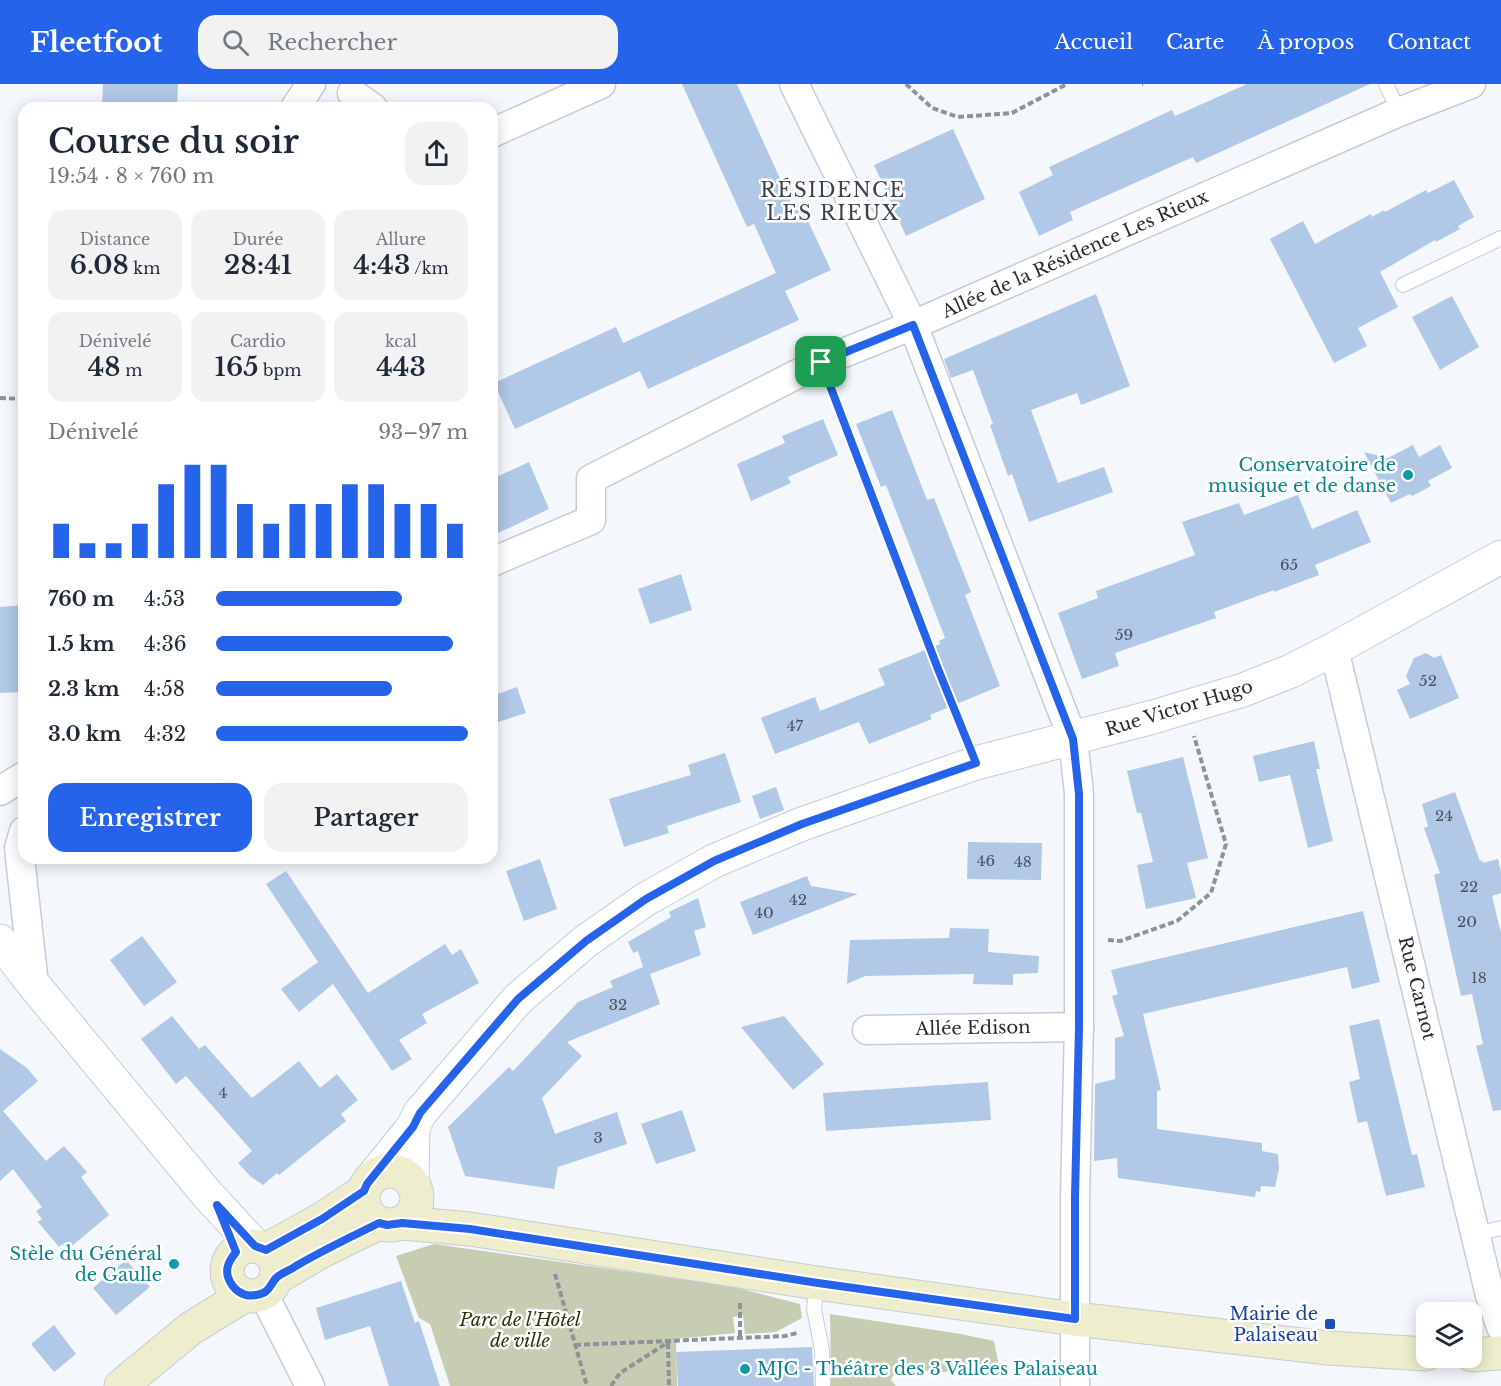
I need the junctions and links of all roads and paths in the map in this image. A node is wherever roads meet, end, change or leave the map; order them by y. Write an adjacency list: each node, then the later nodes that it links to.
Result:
1 (311, 84): 8 (street)
2 (601, 84): 10 (street)
3 (794, 84): 13 (street)
4 (906, 84): 5 (path)
5 (1067, 84)
6 (1386, 84): 9 (lane)
7 (1471, 84): 9 (street, Allée de la Résidence Les Rieux)
8 (299, 102)
9 (1399, 112): 13 (street, Allée de la Résidence Les Rieux)
10 (498, 130)
11 (1501, 238): 12 (lane)
12 (1403, 285)
13 (913, 325): 14 (street, Allée de la Résidence Les Rieux); 21 (street)
14 (821, 362): 18 (street, Allée de la Résidence Les Rieux); 22 (path)
15 (0, 398): 16 (path)
16 (18, 399)
17 (1501, 557): 19 (street, Rue Victor Hugo)
18 (498, 559)
19 (1334, 649): 21 (street, Rue Victor Hugo); 35 (street, Rue Carnot)
20 (1193, 735): 26 (path)
21 (1073, 739): 22 (street, Rue Victor Hugo); 30 (street)
22 (976, 763): 32 (street, Rue Victor Hugo)
23 (18, 780): 24 (street)
24 (0, 791)
25 (14, 847): 29 (street)
26 (1102, 939)
27 (0, 941): 29 (street)
28 (0, 958): 29 (street)
29 (34, 985): 36 (street)
30 (1079, 1027): 31 (street, Allée Edison); 40 (street)
31 (867, 1030)
32 (413, 1127): 33 (street, Rue Victor Hugo); 34 (street)
33 (368, 1185): 34 (main road); 34 (main road); 36 (main road, Rue Victor Hugo)
34 (403, 1206): 36 (main road, Rue Victor Hugo); 37 (main road)
35 (1489, 1231): 42 (street, Rue Carnot)
36 (253, 1269): 49 (main road, Rue Victor Hugo); 50 (street)
37 (818, 1283): 40 (main road); 41 (lane)
38 (559, 1287): 45 (path)
39 (740, 1298): 43 (path)
40 (1075, 1319): 46 (main road); 55 (street)
41 (818, 1325): 43 (path); 54 (lane)
42 (1501, 1327)
43 (740, 1338): 44 (path)
44 (668, 1342): 45 (path); 52 (path); 53 (path)
45 (575, 1345): 51 (path)
46 (1416, 1353)
47 (1501, 1353): 48 (main road)
48 (1482, 1354)
49 (121, 1386)
50 (310, 1386)
51 (587, 1386)
52 (611, 1386)
53 (669, 1386)
54 (823, 1386)
55 (1075, 1386)

